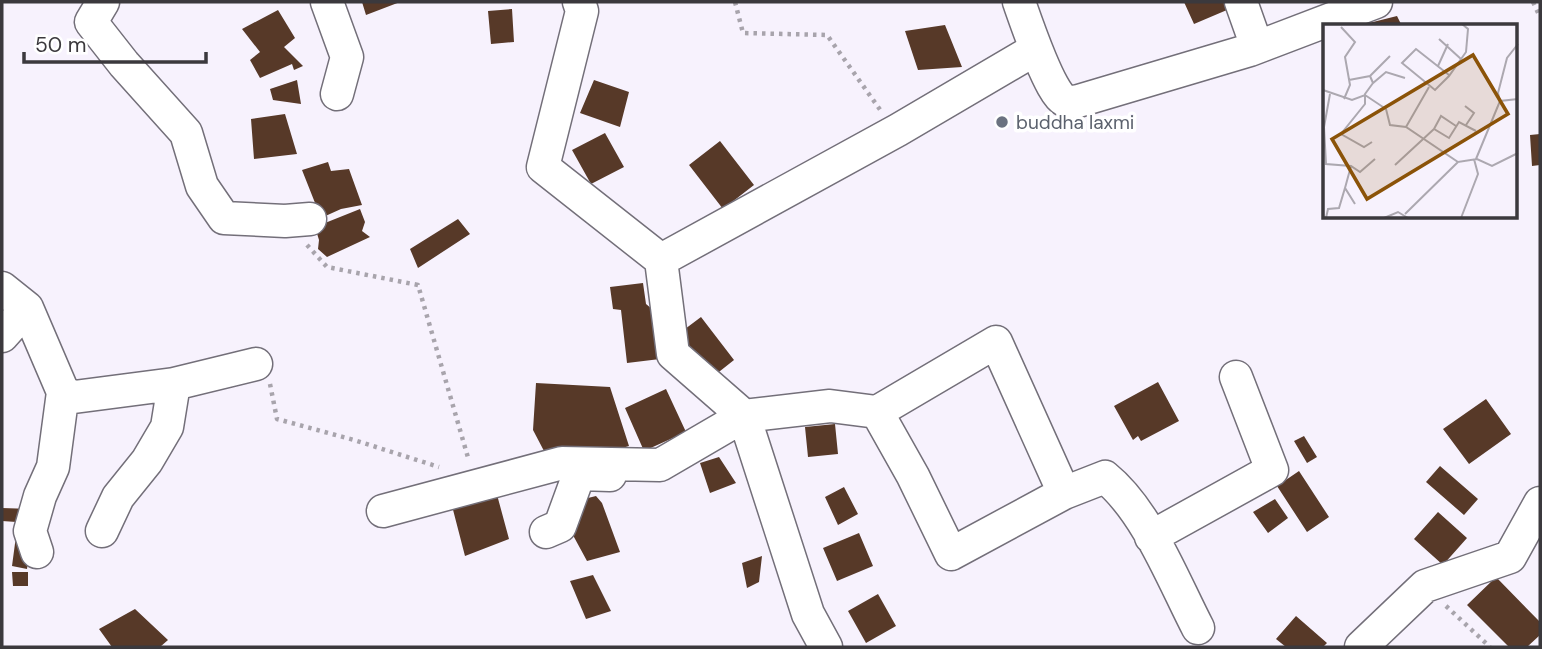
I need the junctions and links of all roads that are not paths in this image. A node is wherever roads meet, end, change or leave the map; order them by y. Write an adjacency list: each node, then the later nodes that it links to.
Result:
1 (103, 2): 10 (street)
2 (327, 2): 9 (street)
3 (579, 2): 11 (street)
4 (1019, 2): 8 (street)
5 (1241, 2): 7 (street)
6 (1376, 2): 7 (street)
7 (1257, 47): 8 (street)
8 (1036, 49): 11 (street)
9 (337, 94)
10 (298, 220)
11 (661, 260): 20 (street)
12 (2, 288): 13 (street)
13 (27, 308): 14 (street); 18 (street)
14 (2, 336)
15 (256, 364): 17 (street)
16 (1236, 377): 27 (street)
17 (174, 384): 18 (street); 25 (street)
18 (63, 392): 28 (street)
19 (877, 412): 20 (street); 22 (street); 22 (street)
20 (744, 416): 21 (street); 30 (street)
21 (660, 465): 24 (street); 26 (street)
22 (1064, 493): 27 (street)
23 (1540, 503): 31 (street)
24 (383, 511)
25 (102, 531)
26 (546, 532)
27 (1151, 537): 29 (street)
28 (37, 552)
29 (1198, 628)
30 (826, 647)
31 (1361, 647)

